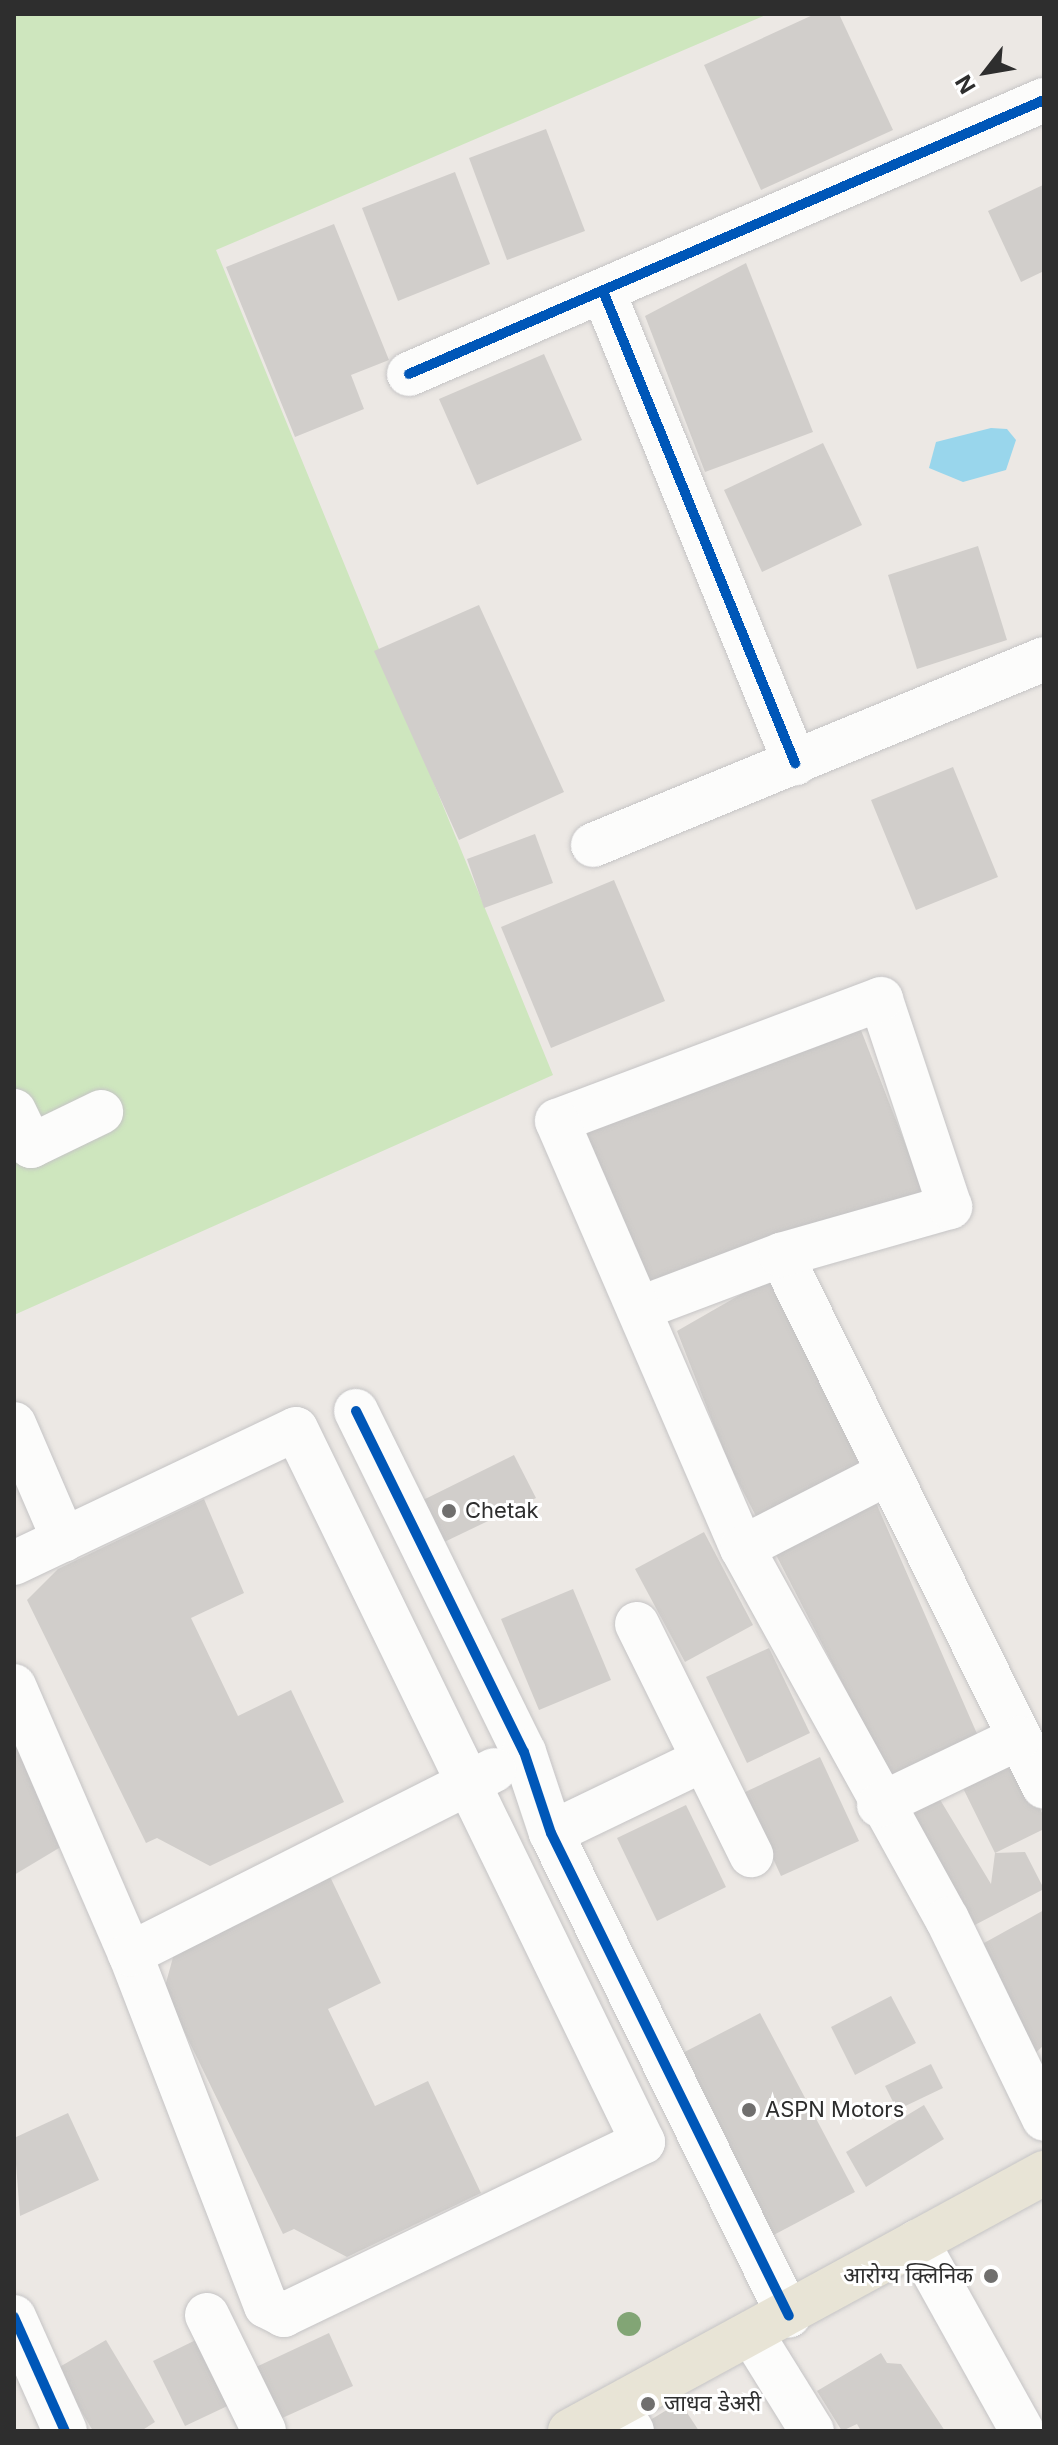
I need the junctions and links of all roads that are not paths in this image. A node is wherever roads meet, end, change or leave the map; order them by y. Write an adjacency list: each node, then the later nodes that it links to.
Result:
1 (1044, 100): 2 (street)
2 (603, 291): 3 (street); 5 (street)
3 (409, 374)
4 (1044, 659): 5 (street)
5 (795, 763): 6 (street)
6 (593, 845)
7 (14, 1111): 8 (street)
8 (101, 1112)
9 (781, 1255): 10 (street); 10 (street); 13 (street)
10 (641, 1308): 15 (street)
11 (356, 1411): 20 (street)
12 (14, 1424): 14 (street)
13 (886, 1474): 15 (street); 19 (street)
14 (64, 1540): 16 (street); 22 (street)
15 (742, 1548): 24 (street)
16 (14, 1563)
17 (637, 1624): 21 (street)
18 (14, 1686): 27 (street)
19 (1019, 1738): 23 (street); 24 (street)
20 (524, 1752): 22 (street); 25 (street)
21 (703, 1760): 25 (street); 26 (street)
22 (469, 1781): 27 (street); 27 (street)
23 (1044, 1787)
24 (879, 1805): 28 (street)
25 (551, 1833): 29 (street)
26 (751, 1855)
27 (130, 1954)
28 (1044, 2119)
29 (696, 2127): 31 (street); 35 (street)
30 (1044, 2173): 32 (main road)
31 (469, 2240)
32 (917, 2242): 35 (main road); 41 (street)
33 (207, 2315): 38 (street)
34 (14, 2317): 37 (street)
35 (771, 2326): 36 (main road); 40 (street)
36 (624, 2419): 39 (main road)
37 (65, 2431)
38 (264, 2431)
39 (570, 2431)
40 (812, 2431)
41 (1022, 2431)

